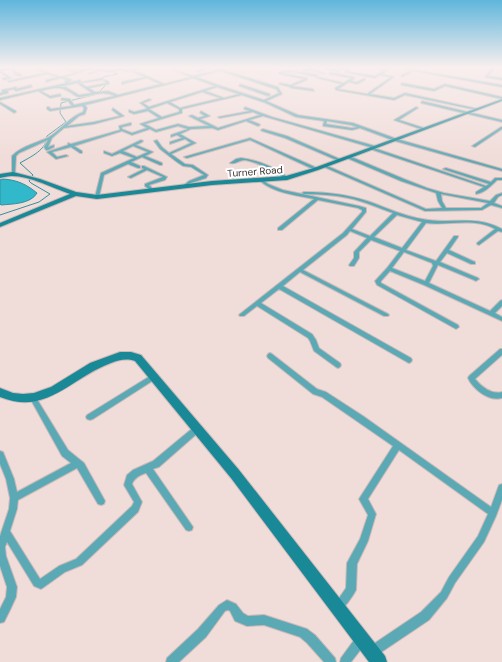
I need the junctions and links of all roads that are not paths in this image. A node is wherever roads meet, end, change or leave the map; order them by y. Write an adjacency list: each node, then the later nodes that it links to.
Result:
1 (62, 99): 15 (street)
2 (106, 99): 14 (street)
3 (177, 99): 11 (street)
4 (225, 99): 22 (street)
5 (259, 99): 10 (street)
6 (266, 99): 10 (street)
7 (428, 99): 21 (street)
8 (502, 99): 21 (main road, Turner Road)
9 (150, 100): 20 (street)
10 (263, 100): 34 (street)
11 (167, 102): 20 (street); 22 (street)
12 (422, 102): 27 (street)
13 (0, 103): 24 (street)
14 (83, 105): 15 (street); 39 (street)
15 (74, 107): 16 (street)
16 (48, 108)
17 (245, 108): 26 (street)
18 (417, 108): 46 (street)
19 (113, 109): 39 (street)
20 (149, 109): 23 (street); 31 (street)
21 (477, 109): 27 (main road, Turner Road)
22 (180, 110): 31 (street)
23 (130, 111)
24 (15, 112)
25 (200, 112): 32 (street)
26 (253, 112): 28 (street); 30 (street)
27 (467, 113): 35 (street); 46 (main road, Turner Road)
28 (263, 115): 33 (street); 62 (street)
29 (191, 116): 32 (street)
30 (220, 117)
31 (162, 118): 42 (street)
32 (198, 119): 44 (street)
33 (244, 120): 38 (street); 44 (street)
34 (326, 120): 36 (street); 40 (street)
35 (502, 121)
36 (343, 122): 40 (street); 41 (street)
37 (130, 124): 47 (street)
38 (258, 125)
39 (63, 127): 53 (street)
40 (340, 127): 41 (street)
41 (360, 127): 55 (street)
42 (150, 128): 43 (street); 47 (street)
43 (192, 128): 44 (street); 49 (street)
44 (215, 128)
45 (502, 128): 50 (street)
46 (423, 129): 55 (main road, Turner Road)
47 (122, 130): 59 (street)
48 (263, 130): 72 (street)
49 (177, 134): 52 (street); 54 (street)
50 (495, 134): 51 (street); 61 (street)
51 (502, 135)
52 (172, 136)
53 (49, 138): 59 (street); 82 (street)
54 (185, 138): 58 (street); 66 (street)
55 (396, 140): 62 (main road, Turner Road); 80 (street)
56 (141, 141): 60 (street)
57 (156, 141): 66 (street)
58 (171, 143)
59 (71, 145): 64 (street); 67 (street)
60 (134, 145): 63 (street); 68 (street)
61 (474, 146)
62 (372, 148): 70 (main road, Turner Road); 85 (street)
63 (120, 151): 65 (street); 71 (street)
64 (81, 152)
65 (105, 152)
66 (169, 154): 90 (street)
67 (66, 156)
68 (142, 156): 71 (street); 75 (street)
69 (186, 157): 78 (street)
70 (348, 157): 72 (main road, Turner Road); 94 (street)
71 (136, 158): 73 (street)
72 (340, 160): 76 (main road, Turner Road)
73 (128, 162): 77 (street); 98 (street)
74 (232, 163): 86 (street)
75 (161, 164)
76 (324, 166): 78 (main road, Turner Road); 102 (street)
77 (143, 168): 84 (street); 93 (street)
78 (316, 169): 86 (main road, Turner Road)
79 (445, 169): 81 (street)
80 (502, 170)
81 (458, 173): 85 (street); 89 (street)
82 (13, 174): 83 (main road, Turner Road); 95 (main road, Turner Road)
83 (0, 176)
84 (130, 177)
85 (453, 177): 92 (street)
86 (287, 178): 88 (main road, Turner Road)
87 (502, 179): 89 (street)
88 (261, 180): 90 (main road, Turner Road); 91 (street)
89 (491, 183): 92 (street)
90 (186, 185): 93 (main road, Turner Road)
91 (272, 187): 99 (street); 103 (street)
92 (487, 187): 96 (street)
93 (152, 190): 98 (main road, Turner Road)
94 (438, 192): 100 (street); 102 (street)
95 (75, 194): 98 (main road, Turner Road); 105 (main road)
96 (477, 194)
97 (502, 194): 100 (street)
98 (97, 197)
99 (317, 198): 106 (street); 107 (street)
100 (491, 203): 101 (street); 102 (street)
101 (502, 207)
102 (445, 210)
103 (396, 213): 104 (street); 110 (street)
104 (426, 221): 108 (street); 112 (street)
105 (0, 225)
106 (280, 229)
107 (350, 230): 110 (street); 118 (street)
108 (500, 230): 111 (street)
109 (456, 237): 113 (street)
110 (370, 238): 112 (street); 116 (street)
111 (479, 244)
112 (404, 250): 114 (street); 117 (street)
113 (446, 251): 114 (street); 115 (street)
114 (437, 263): 119 (street); 120 (street)
115 (473, 263)
116 (352, 266)
117 (389, 269): 120 (street); 128 (street)
118 (299, 270): 121 (street); 126 (street)
119 (476, 279)
120 (426, 284): 124 (street)
121 (279, 286): 123 (street); 131 (street)
122 (502, 302): 124 (street)
123 (257, 303): 125 (street); 132 (street)
124 (492, 314): 127 (street)
125 (242, 315)
126 (386, 316)
127 (502, 319)
128 (456, 328)
129 (502, 351): 135 (street)
130 (270, 356): 139 (street)
131 (409, 360)
132 (338, 365)
133 (155, 376): 136 (main road); 137 (street); 138 (main road)
134 (0, 393): 136 (main road)
135 (502, 394)
136 (33, 398): 141 (street)
137 (90, 417)
138 (197, 429): 142 (street); 149 (main road)
139 (398, 445): 146 (street); 149 (street)
140 (0, 455): 144 (street)
141 (78, 463): 144 (street); 145 (street)
142 (148, 469): 147 (street); 148 (street)
143 (502, 488): 146 (street)
144 (14, 498): 148 (street)
145 (100, 501)
146 (493, 513): 152 (street)
147 (189, 527)
148 (6, 532): 150 (street)
149 (337, 608): 151 (main road)
150 (0, 618)
151 (362, 640): 152 (main road); 155 (street)
152 (371, 652): 156 (main road)
153 (171, 662): 154 (street)
154 (332, 662)
155 (346, 662)
156 (379, 662)

